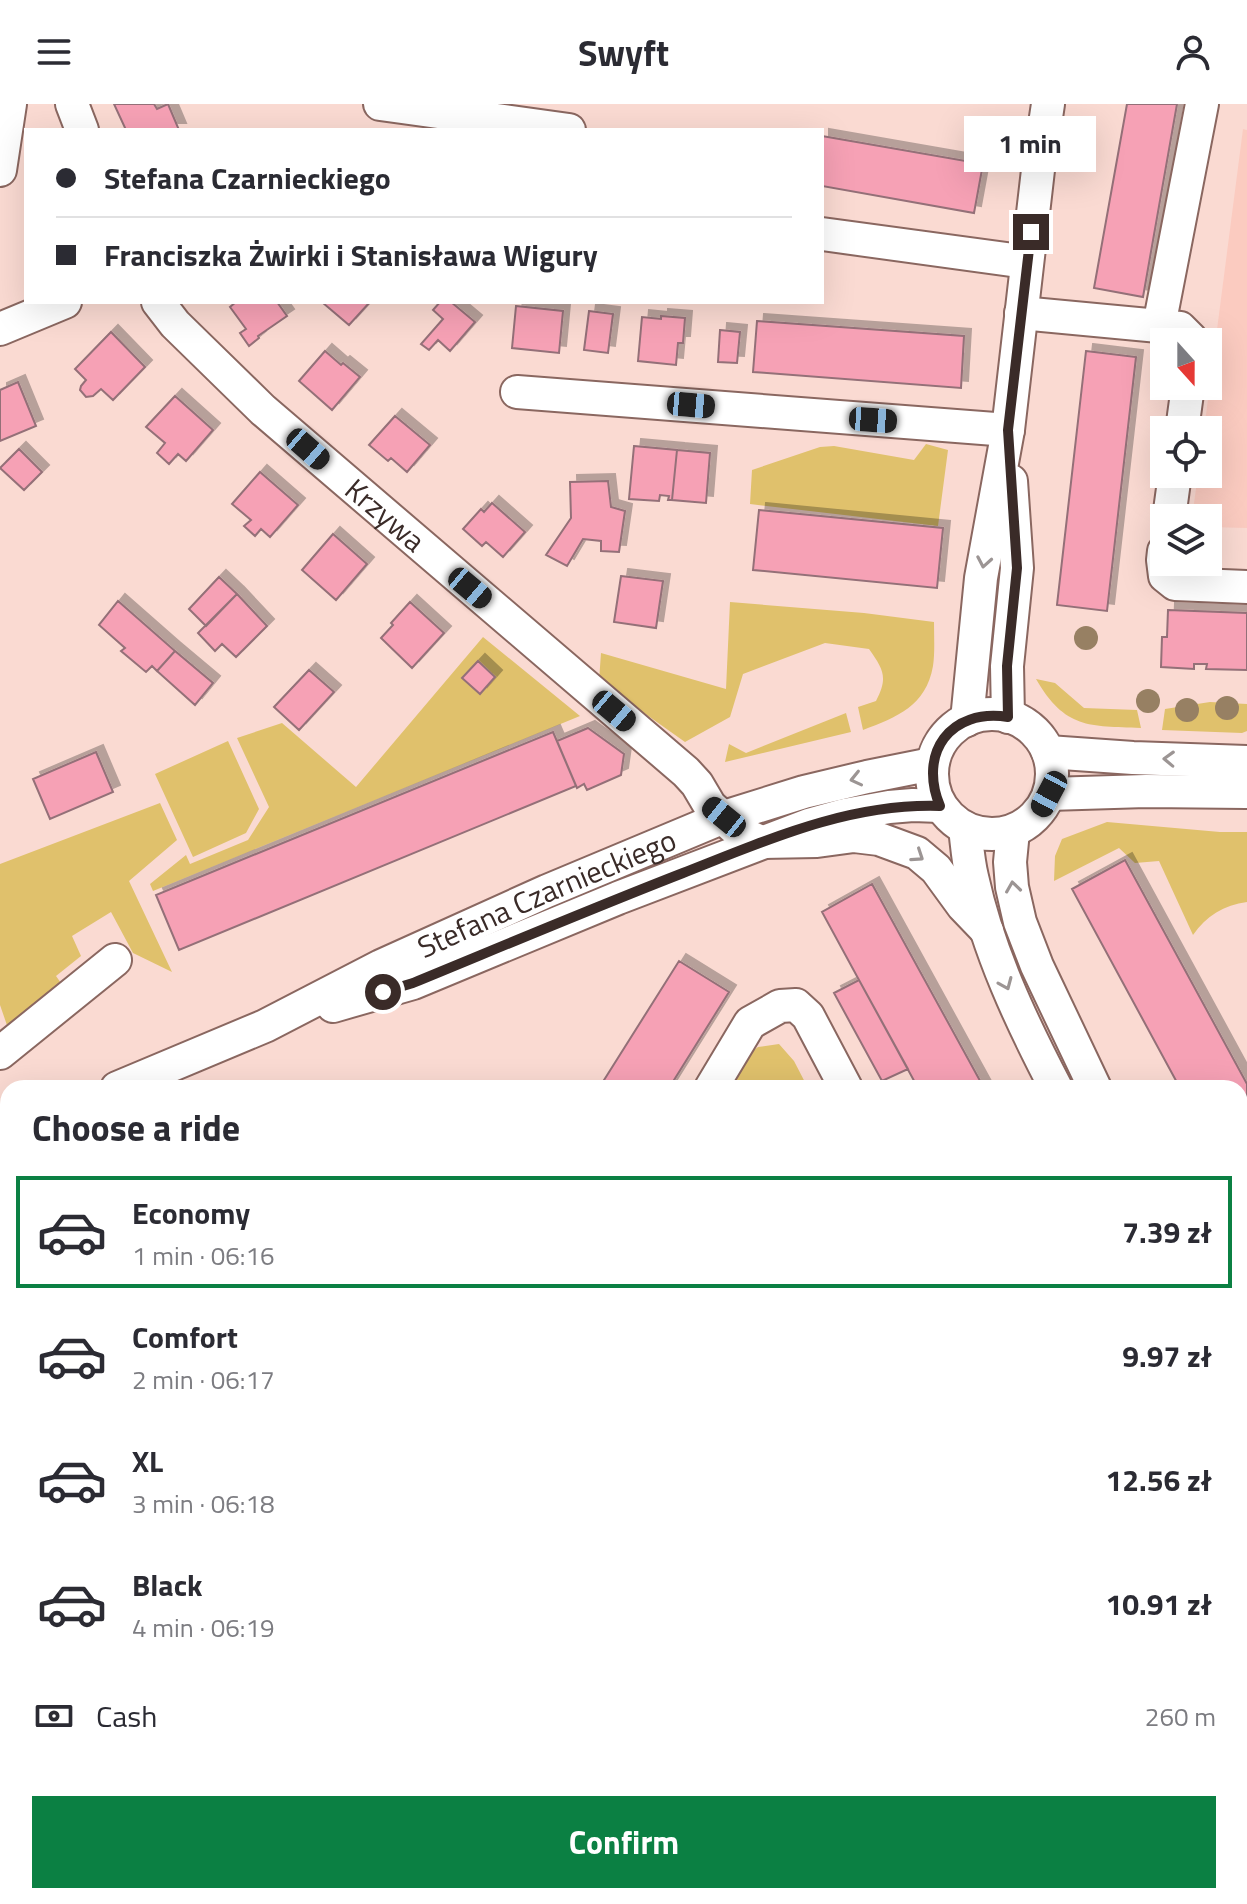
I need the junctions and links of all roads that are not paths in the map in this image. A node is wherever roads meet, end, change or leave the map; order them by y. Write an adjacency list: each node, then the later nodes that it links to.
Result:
1 (10, 104): 8 (street)
2 (72, 104): 6 (street)
3 (380, 104): 7 (street)
4 (1048, 104): 10 (street)
5 (1202, 104): 14 (street)
6 (81, 128)
7 (554, 128)
8 (0, 170)
9 (824, 234): 10 (street)
10 (1027, 262): 13 (street)
11 (60, 304): 16 (street)
12 (160, 304): 29 (street, Krzywa)
13 (1021, 313): 14 (street); 18 (street)
14 (1159, 326): 15 (street)
15 (1180, 328)
16 (0, 329)
17 (517, 392): 18 (street)
18 (1008, 430): 21 (street); 22 (street, one-way to 22)
19 (1165, 576): 20 (street)
20 (1247, 587)
21 (1008, 717): 22 (street); 23 (street)
22 (967, 720): 25 (street)
23 (1048, 752): 24 (street, one-way to 23); 27 (street)
24 (1247, 762)
25 (932, 764): 28 (street); 29 (street, Stefana Czarnieckiego, one-way to 29)
26 (1247, 792): 27 (street)
27 (1049, 794): 31 (street)
28 (940, 806): 30 (street); 32 (street, Stefana Czarnieckiego)
29 (724, 817): 32 (street, Krzywa); 35 (street, Stefana Czarnieckiego)
30 (965, 828): 31 (street); 33 (street)
31 (1013, 831): 41 (street, one-way to 31)
32 (761, 842): 33 (street, one-way to 33); 35 (street, Stefana Czarnieckiego)
33 (987, 931): 40 (street, one-way to 40)
34 (115, 960): 36 (street)
35 (265, 1026): 37 (street, Stefana Czarnieckiego)
36 (0, 1053)
37 (136, 1080)
38 (716, 1080): 39 (street)
39 (842, 1080)
40 (1052, 1080)
41 (1091, 1080)

